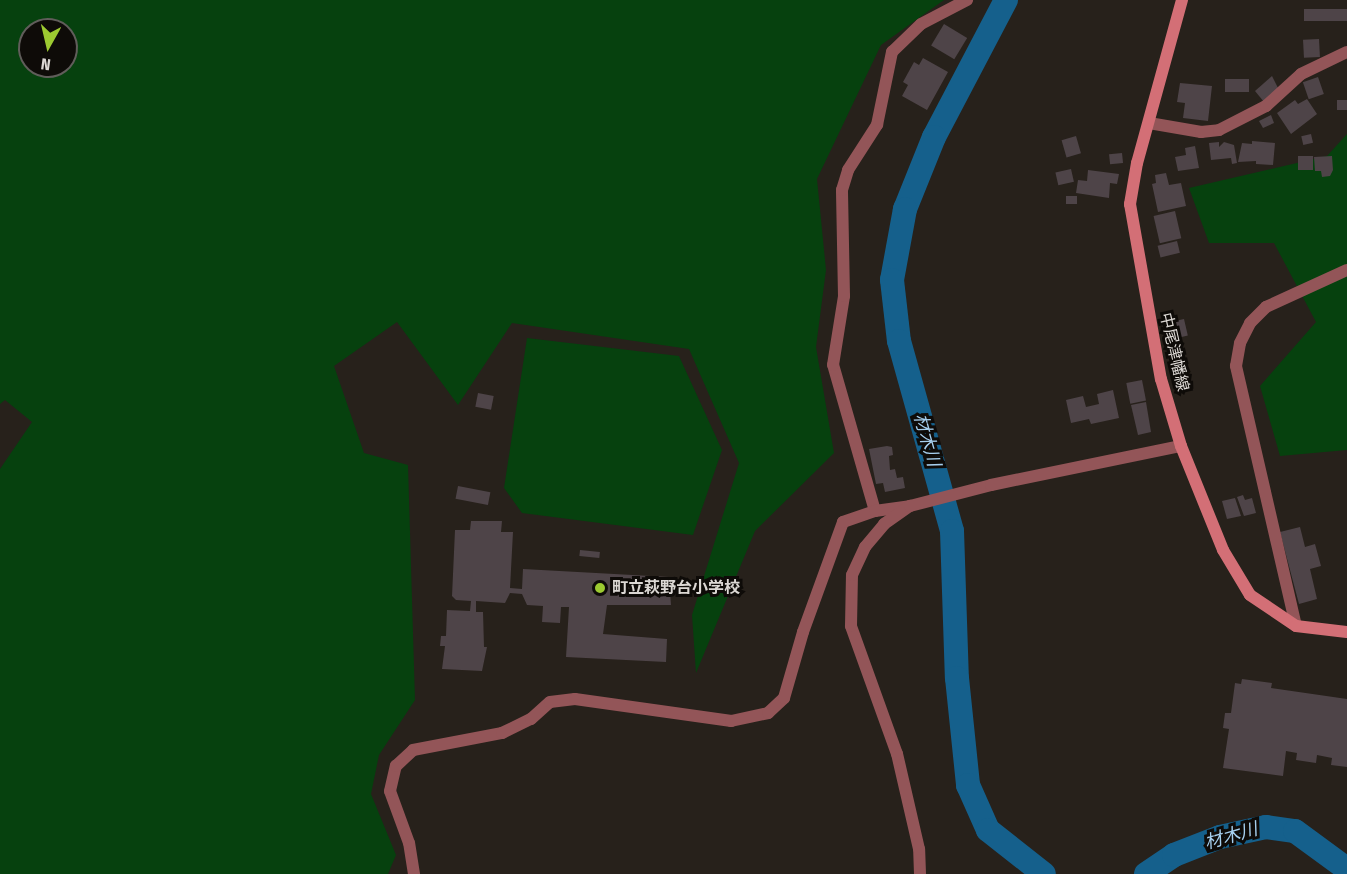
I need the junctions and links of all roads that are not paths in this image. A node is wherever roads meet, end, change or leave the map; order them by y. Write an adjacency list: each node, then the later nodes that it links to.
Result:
1 (967, 0): 8 (street)
2 (1182, 0): 4 (main road, 中尾津幡線)
3 (1347, 52): 4 (street)
4 (1149, 123): 6 (main road, 中尾津幡線)
5 (1347, 270): 9 (street)
6 (1181, 446): 7 (street); 9 (main road, 中尾津幡線)
7 (910, 506): 8 (street); 12 (street)
8 (875, 511): 11 (street)
9 (1296, 626): 10 (main road, 中尾津幡線)
10 (1347, 632)
11 (414, 874)
12 (920, 874)

